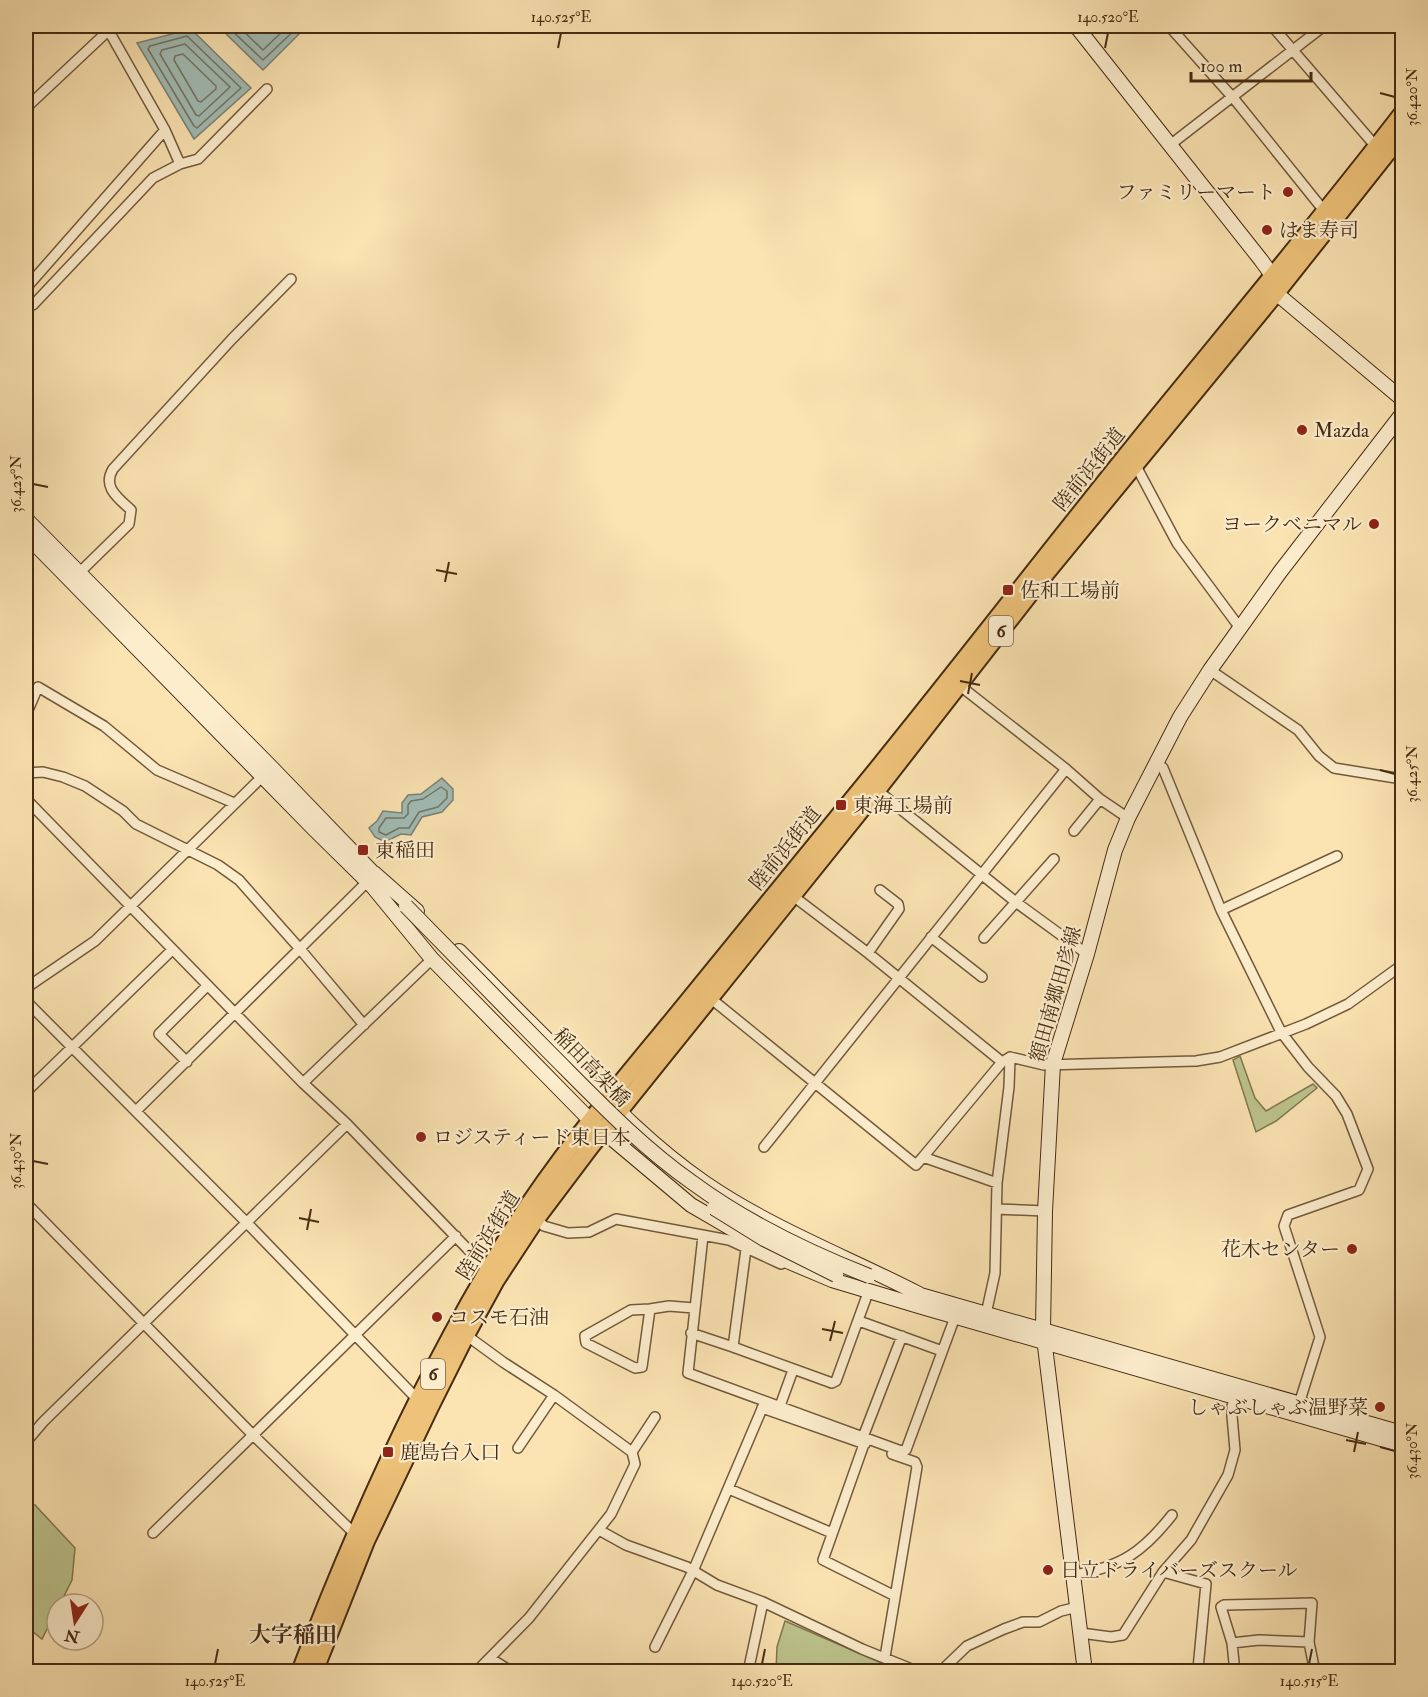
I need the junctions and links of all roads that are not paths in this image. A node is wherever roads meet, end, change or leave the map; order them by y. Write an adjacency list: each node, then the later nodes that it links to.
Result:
1 (1076, 26): 13 (street)
2 (1169, 26): 8 (street)
3 (1272, 26): 6 (street)
4 (1324, 26): 6 (street)
5 (107, 28): 9 (street); 11 (street)
6 (1293, 51): 8 (street); 14 (street)
7 (267, 89): 15 (street)
8 (1232, 96): 13 (street); 16 (street)
9 (26, 108)
10 (1402, 114): 14 (highway, 陸前浜街道 / 6)
11 (165, 130): 15 (street); 19 (street)
12 (1402, 134): 14 (highway, 陸前浜街道 / 6)
13 (1170, 145): 17 (street)
14 (1381, 152): 16 (highway, 陸前浜街道 / 6); 20 (highway, 陸前浜街道 / 6)
15 (180, 164): 21 (street)
16 (1325, 212): 17 (highway, 陸前浜街道 / 6)
17 (1272, 275): 20 (street); 78 (highway, 陸前浜街道 / 6)
18 (291, 279): 27 (street)
19 (26, 288)
20 (1276, 293): 22 (street); 24 (highway, 陸前浜街道 / 6)
21 (33, 305)
22 (1402, 399)
23 (1402, 414): 28 (street, 額田南郷田彦線)
24 (1135, 464): 28 (street); 30 (highway, 陸前浜街道 / 6)
25 (26, 519): 27 (street)
26 (26, 535): 34 (street)
27 (79, 573): 34 (street)
28 (1240, 628): 29 (street, 額田南郷田彦線)
29 (1210, 670): 32 (street, 額田南郷田彦線); 36 (street)
30 (959, 685): 33 (street); 37 (highway, 陸前浜街道 / 6)
31 (26, 712): 40 (street)
32 (1156, 762): 41 (street, 額田南郷田彦線); 53 (street)
33 (1066, 769): 39 (street); 46 (street)
34 (267, 772): 40 (street); 47 (street)
35 (26, 773): 43 (street)
36 (1402, 779)
37 (877, 790): 46 (street); 49 (highway, 陸前浜街道 / 6)
38 (26, 799): 51 (street)
39 (1100, 799): 41 (street); 42 (street)
40 (234, 803): 43 (street)
41 (1128, 818): 59 (street, 額田南郷田彦線)
42 (1074, 831)
43 (188, 849): 51 (street); 56 (street)
44 (1337, 856): 53 (street)
45 (1054, 859): 50 (street)
46 (982, 874): 50 (street); 54 (street)
47 (371, 877): 52 (street); 56 (street); 60 (street); 78 (street)
48 (880, 890): 58 (street)
49 (793, 896): 58 (street); 66 (highway, 陸前浜街道 / 6)
50 (1017, 903): 55 (street); 59 (street)
51 (129, 905): 57 (street); 65 (street)
52 (403, 910): 94 (street, 稲田高架橋, bridge); 94 (street, 稲田高架橋, bridge)
53 (1221, 910): 70 (street)
54 (932, 937): 62 (street); 63 (street)
55 (984, 938)
56 (300, 949): 68 (street); 69 (street)
57 (172, 950): 64 (street); 71 (street)
58 (868, 953): 63 (street)
59 (1087, 954): 74 (street, 額田南郷田彦線)
60 (432, 959): 69 (street); 81 (street)
61 (1402, 965): 70 (street)
62 (982, 977)
63 (899, 979): 72 (street); 76 (street)
64 (207, 986): 68 (street); 73 (street)
65 (26, 988)
66 (710, 997): 76 (street); 78 (highway, 陸前浜街道 / 6)
67 (26, 1001): 71 (street)
68 (236, 1014): 73 (street); 75 (street)
69 (364, 1025): 75 (street)
70 (1281, 1032): 74 (street); 115 (street)
71 (72, 1046): 77 (street); 79 (street)
72 (1006, 1059): 74 (street); 83 (street); 84 (street)
73 (187, 1062): 79 (street)
74 (1053, 1064): 87 (street, 額田南郷田彦線)
75 (303, 1083): 80 (street)
76 (815, 1083): 82 (street); 83 (street)
77 (26, 1092)
78 (613, 1106): 81 (highway, 陸前浜街道 / 6); 95 (street)
79 (136, 1112): 89 (street)
80 (347, 1124): 89 (street); 90 (street)
81 (597, 1126): 88 (highway, 陸前浜街道 / 6); 93 (highway, 陸前浜街道 / 6); 94 (street)
82 (764, 1147)
83 (923, 1157): 84 (street)
84 (997, 1183): 86 (street)
85 (26, 1203): 101 (street)
86 (997, 1209): 87 (street); 98 (street)
87 (1046, 1210): 106 (street, 額田南郷田彦線)
88 (536, 1219): 91 (street); 93 (highway, 陸前浜街道 / 6)
89 (247, 1223): 101 (street); 103 (street)
90 (456, 1236): 93 (street); 103 (street)
91 (703, 1236): 92 (street); 96 (street)
92 (746, 1249): 94 (street); 107 (street)
93 (495, 1272): 104 (highway, 陸前浜街道 / 6); 112 (highway, 陸前浜街道 / 6)
94 (869, 1287): 95 (street); 99 (street); 100 (street)
95 (919, 1294): 98 (street)
96 (694, 1308): 97 (street); 102 (street)
97 (650, 1309): 97 (street)
98 (986, 1314): 106 (street)
99 (954, 1320): 106 (street); 108 (street)
100 (859, 1321): 105 (street); 109 (street)
101 (144, 1322): 118 (street); 120 (street)
102 (691, 1333): 107 (street); 113 (street)
103 (355, 1335): 112 (street); 118 (street)
104 (466, 1335): 110 (street); 112 (highway, 陸前浜街道 / 6)
105 (902, 1336): 108 (street); 119 (street)
106 (1045, 1336): 111 (street); 115 (street); 132 (street, 額田南郷田彦線)
107 (733, 1347): 109 (street)
108 (942, 1351): 119 (street)
109 (794, 1370): 114 (street)
110 (554, 1395): 122 (street); 123 (street)
111 (1235, 1398): 115 (street); 131 (street)
112 (424, 1405): 129 (highway, 陸前浜街道 / 6)
113 (764, 1405): 114 (street); 119 (street); 124 (street)
114 (780, 1406): 119 (street)
115 (1297, 1410): 117 (street); 121 (street)
116 (655, 1417): 123 (street)
117 (1402, 1433)
118 (253, 1435): 127 (street); 129 (street)
119 (863, 1440): 128 (street); 133 (street)
120 (26, 1442)
121 (1402, 1445)
122 (518, 1448)
123 (632, 1452): 126 (street)
124 (729, 1490): 128 (street); 130 (street)
125 (1172, 1515): 132 (street)
126 (599, 1530): 130 (street); 141 (street)
127 (153, 1533)
128 (832, 1533): 133 (street)
129 (361, 1538): 142 (highway, 陸前浜街道 / 6); 143 (highway, 陸前浜街道 / 6)
130 (693, 1571): 134 (street); 139 (street)
131 (1163, 1572): 136 (street); 150 (street)
132 (1074, 1575): 135 (street, 額田南郷田彦線)
133 (895, 1596): 140 (street)
134 (763, 1602): 140 (street); 146 (street)
135 (1078, 1607): 136 (street, 額田南郷田彦線); 148 (street)
136 (1081, 1633): 149 (street, 額田南郷田彦線)
137 (1309, 1642): 138 (street); 138 (street); 152 (street)
138 (1232, 1643): 151 (street)
139 (655, 1647)
140 (885, 1657): 147 (street)
141 (490, 1658): 144 (street); 145 (street)
142 (300, 1671)
143 (314, 1671)
144 (476, 1671)
145 (512, 1671)
146 (748, 1671)
147 (919, 1671)
148 (940, 1671)
149 (1085, 1671)
150 (1211, 1671)
151 (1235, 1671)
152 (1315, 1671)

